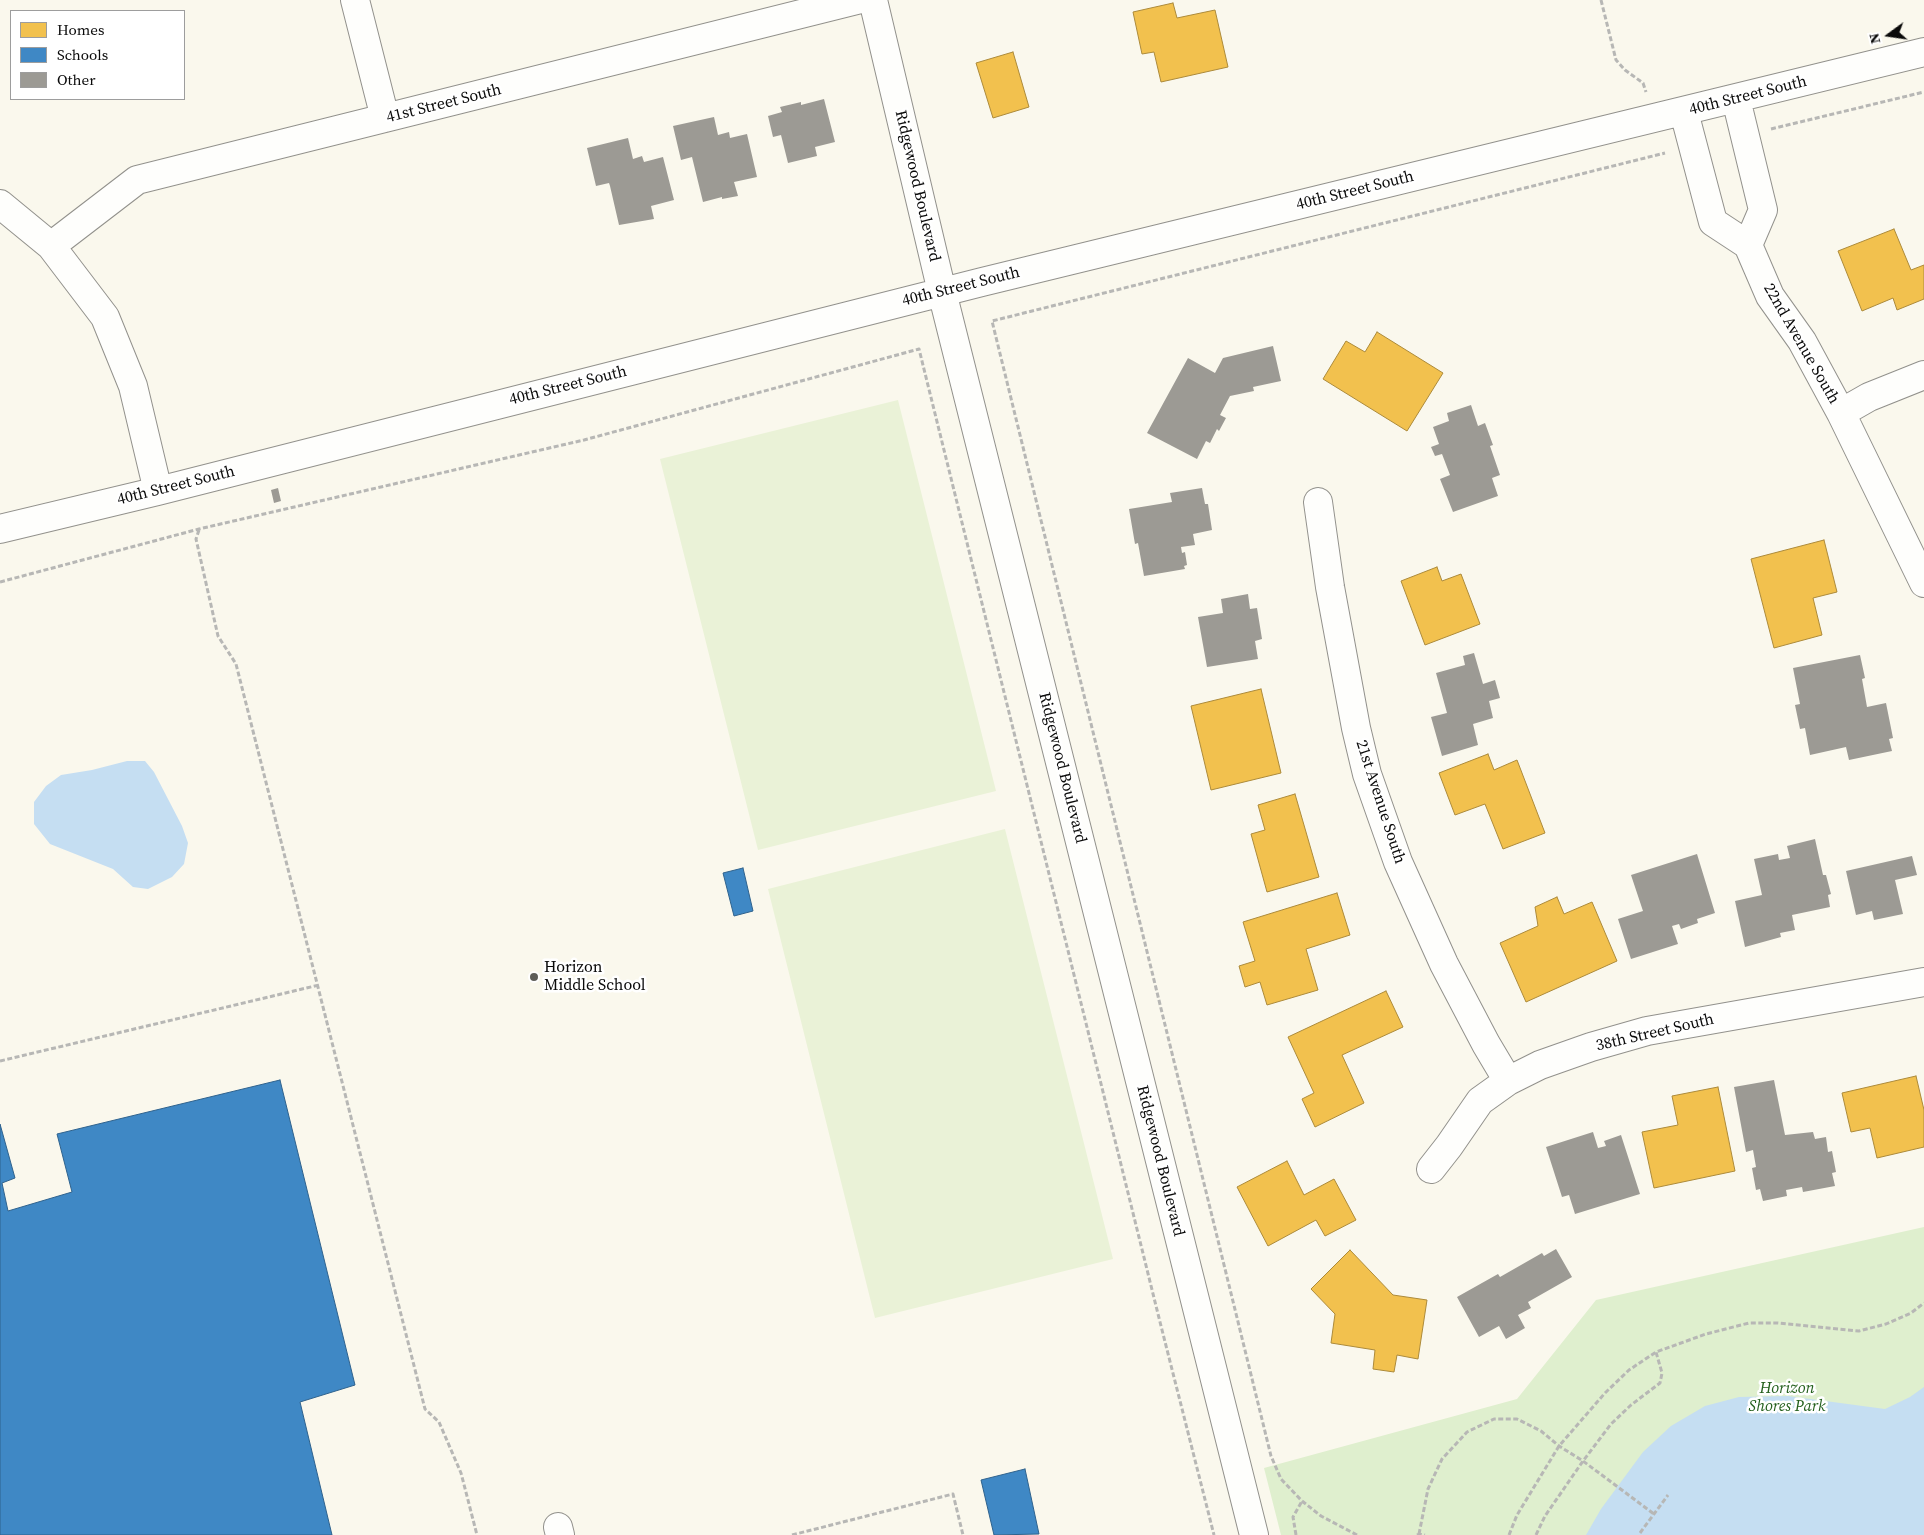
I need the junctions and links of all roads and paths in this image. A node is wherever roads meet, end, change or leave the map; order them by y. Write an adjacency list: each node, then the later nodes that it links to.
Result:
1 (355, 0): 9 (street)
2 (857, 0): 9 (street, 41st Street South)
3 (873, 0): 17 (street, Ridgewood Boulevard)
4 (1601, 0): 10 (path)
5 (1924, 52): 7 (street, 40th Street South)
6 (1924, 92): 11 (path)
7 (1736, 99): 8 (street, 40th Street South); 11 (street)
8 (1684, 112): 10 (street, 40th Street South); 12 (street)
9 (386, 118): 16 (street, 41st Street South)
10 (1654, 118): 13 (path); 17 (street, 40th Street South)
11 (1745, 135): 15 (street)
12 (1694, 148): 13 (path); 15 (street)
13 (1663, 154): 36 (path)
14 (0, 204): 16 (street)
15 (1748, 245): 19 (street, 22nd Avenue South)
16 (51, 246): 20 (street)
17 (942, 292): 20 (street, 40th Street South); 44 (street, Ridgewood Boulevard)
18 (1924, 375): 19 (street)
19 (1841, 414): 25 (street, 22nd Avenue South)
20 (158, 491): 22 (street, 40th Street South)
21 (1318, 502): 29 (street, 21st Avenue South)
22 (0, 529)
23 (199, 529): 24 (path); 27 (path); 43 (path)
24 (0, 582)
25 (1924, 583)
26 (1924, 982): 29 (street, 38th Street South)
27 (319, 985): 28 (path); 40 (path)
28 (0, 1061)
29 (1508, 1081): 30 (street, 38th Street South)
30 (1431, 1169)
31 (1924, 1303): 32 (path)
32 (1656, 1352): 33 (path); 34 (path)
33 (1559, 1446): 34 (path); 39 (path); 48 (path)
34 (1583, 1461): 37 (path); 49 (path)
35 (1668, 1495): 37 (path)
36 (1302, 1501): 45 (path); 46 (path)
37 (1654, 1514): 38 (path)
38 (1640, 1533)
39 (1418, 1534): 47 (path)
40 (477, 1535)
41 (792, 1535): 42 (path)
42 (963, 1535)
43 (1214, 1535)
44 (1254, 1535)
45 (1296, 1535)
46 (1357, 1535)
47 (1425, 1535)
48 (1509, 1535)
49 (1536, 1535)

